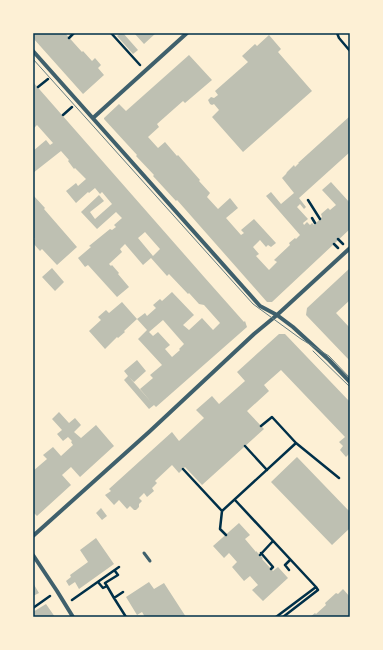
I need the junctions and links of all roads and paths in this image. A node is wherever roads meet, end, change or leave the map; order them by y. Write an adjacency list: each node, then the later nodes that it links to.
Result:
1 (74, 33): 5 (path)
2 (111, 33): 8 (path)
3 (187, 33): 8 (street)
4 (337, 33): 7 (path)
5 (69, 38)
6 (33, 51): 9 (street)
7 (350, 51)
8 (146, 71): 9 (street)
9 (93, 118): 15 (street)
10 (308, 200): 12 (path)
11 (312, 218): 13 (path)
12 (320, 219)
13 (315, 223)
14 (350, 248): 15 (street)
15 (277, 315): 16 (street); 26 (street)
16 (350, 382)
17 (261, 426): 18 (path)
18 (296, 443): 21 (path); 22 (path)
19 (245, 446): 21 (path)
20 (183, 469): 24 (path)
21 (268, 470): 23 (path)
22 (339, 478)
23 (235, 500): 24 (path); 27 (path)
24 (222, 511): 25 (path)
25 (226, 535)
26 (33, 536)
27 (273, 541): 30 (path); 33 (path)
28 (144, 553): 31 (lane)
29 (33, 555): 39 (street)
30 (290, 560): 34 (path); 38 (path)
31 (150, 561)
32 (120, 567): 35 (path)
33 (271, 569)
34 (289, 570)
35 (115, 571): 36 (path); 37 (path)
36 (98, 582): 37 (path); 42 (path)
37 (107, 586): 41 (path)
38 (316, 587): 46 (path); 47 (path)
39 (57, 591): 42 (street); 43 (path)
40 (123, 592): 41 (path)
41 (114, 598): 45 (path)
42 (65, 604): 44 (street)
43 (33, 608)
44 (73, 617)
45 (126, 617)
46 (276, 617)
47 (283, 617)

